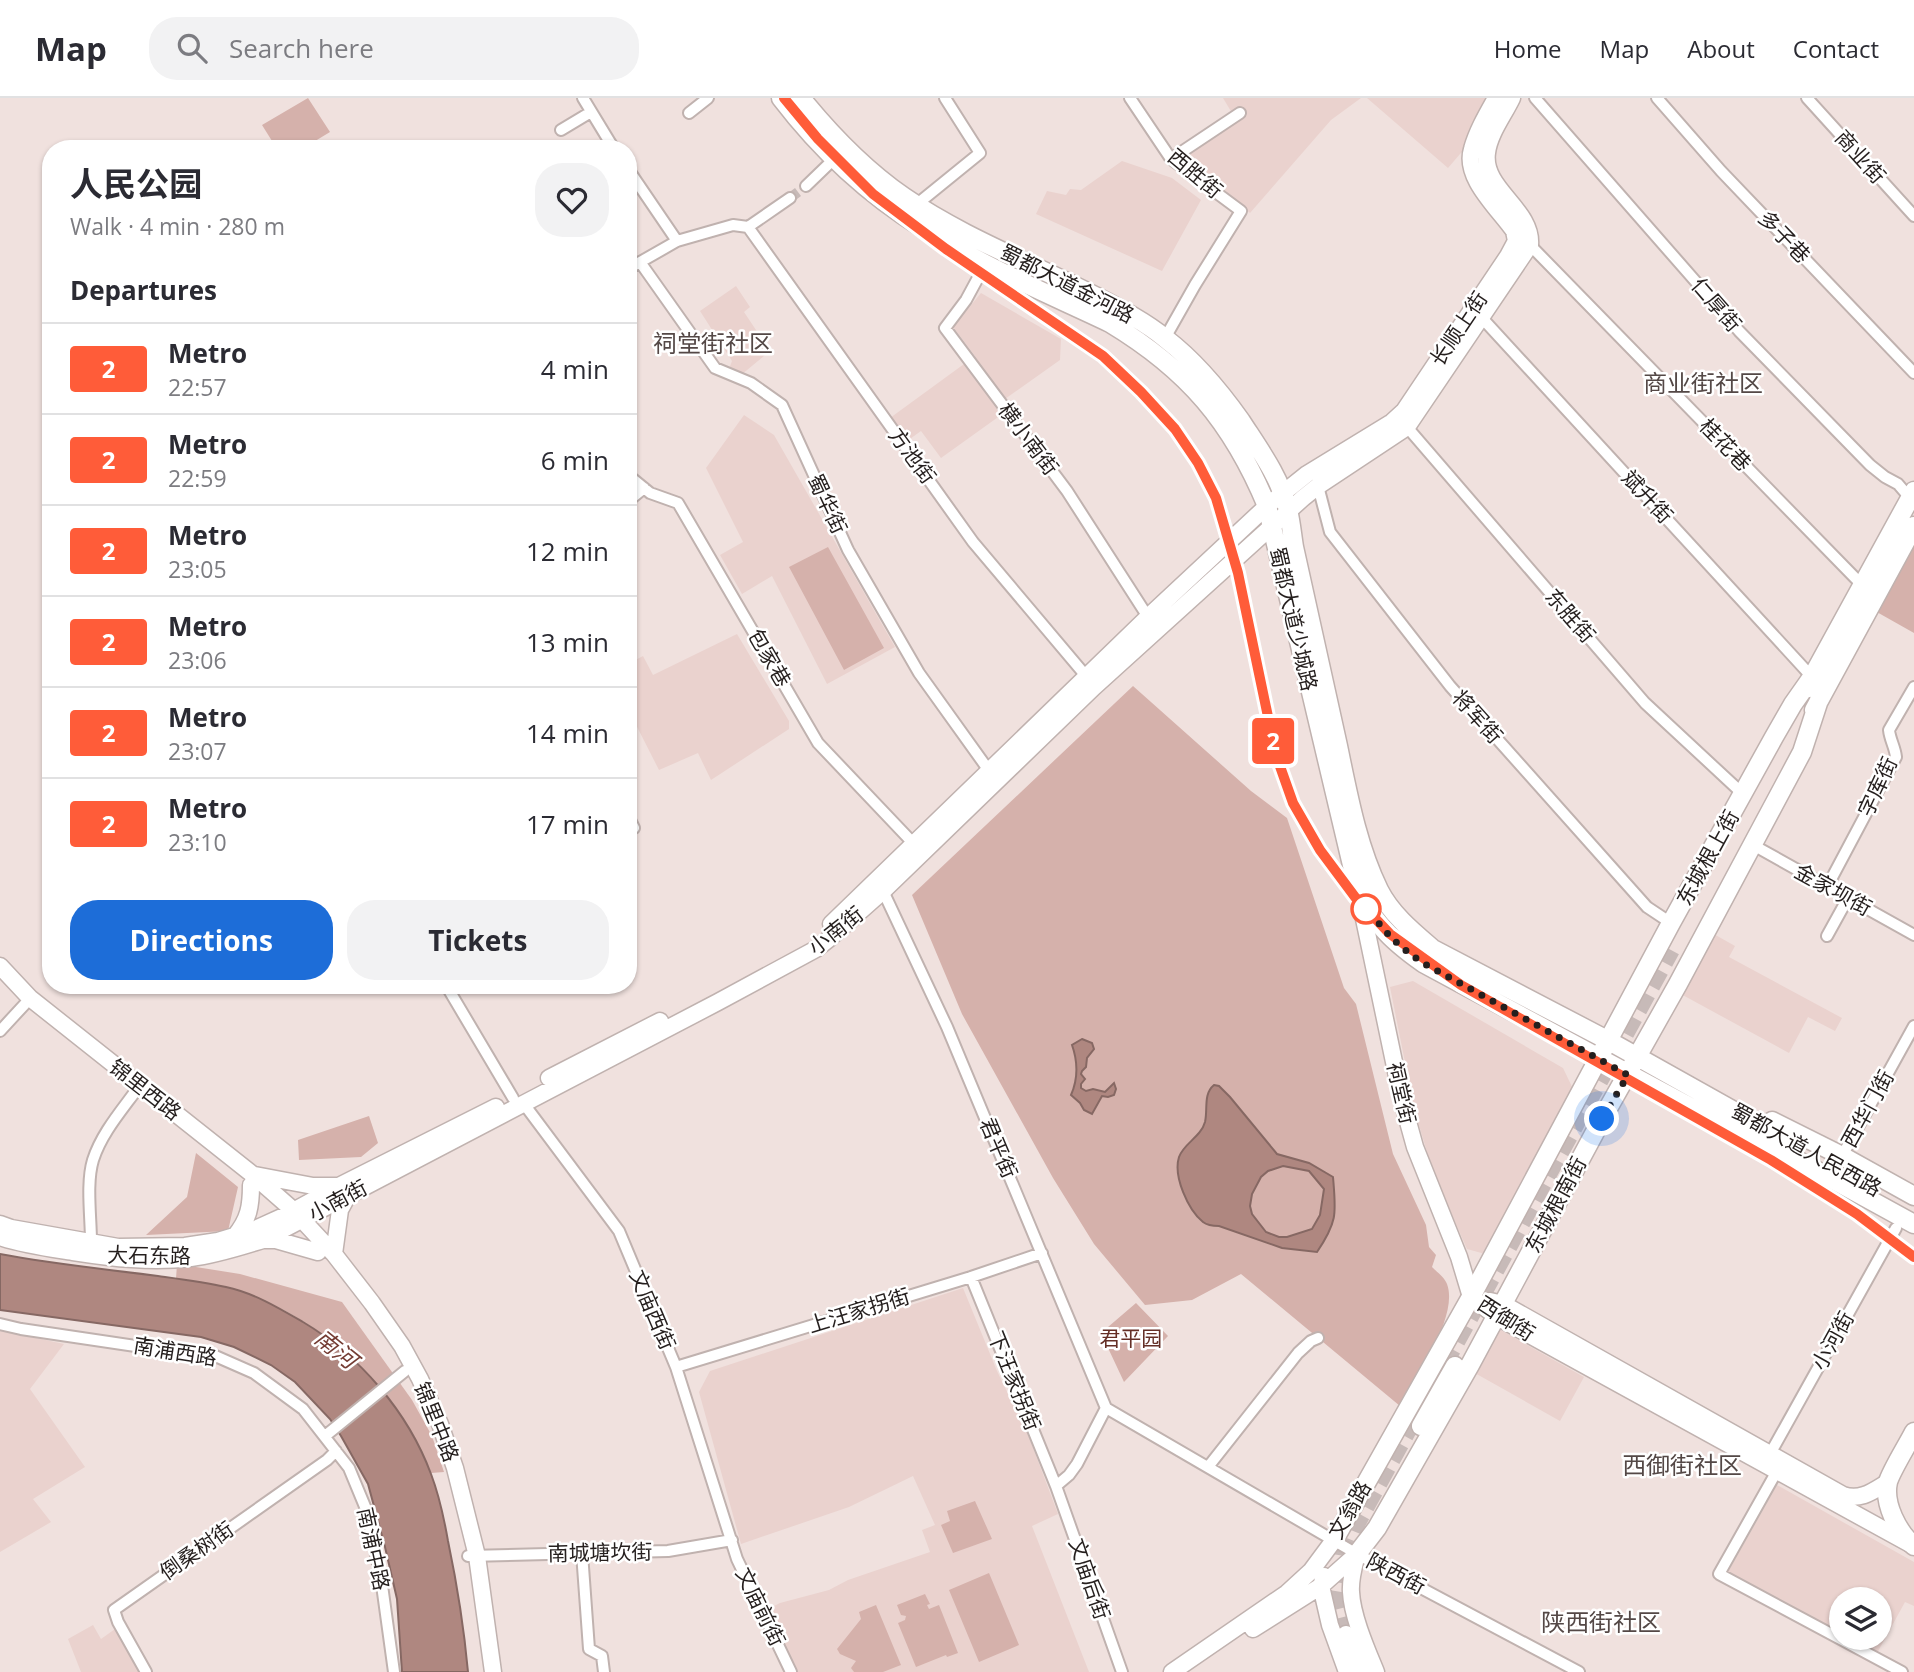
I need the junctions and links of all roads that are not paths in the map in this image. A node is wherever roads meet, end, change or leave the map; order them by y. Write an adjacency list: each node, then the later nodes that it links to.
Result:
1 (583, 98): 12 (street)
2 (708, 98): 13 (street)
3 (781, 98): 17 (main road, 蜀都大道金河路)
4 (801, 98): 22 (main road, 蜀都大道金河路)
5 (945, 98): 22 (street)
6 (1130, 98): 18 (street, 西胜街)
7 (1496, 98): 37 (main road, 长顺上街)
8 (1512, 98): 26 (main road)
9 (1535, 98): 39 (street, 仁厚街)
10 (1657, 98): 32 (street, 多子巷)
11 (1807, 98): 23 (street, 商业街)
12 (591, 112): 15 (street); 16 (street)
13 (689, 113)
14 (1240, 113): 18 (street)
15 (561, 130)
16 (608, 140)
17 (834, 159): 20 (street); 28 (main road, 蜀都大道金河路)
18 (1171, 159): 31 (street, 西胜街)
19 (637, 182): 25 (street)
20 (806, 186)
21 (790, 198): 24 (street)
22 (916, 205): 31 (main road, 蜀都大道金河路)
23 (1914, 216)
24 (748, 227): 25 (street); 46 (street, 方池街)
25 (677, 241): 27 (street)
26 (1530, 245): 30 (main road, 长顺上街); 44 (street, 桂花巷)
27 (640, 262): 29 (street); 50 (street, 蜀华街)
28 (986, 263): 40 (main road, 蜀都大道金河路); 45 (street, 横小南街)
29 (637, 264)
30 (1482, 318): 33 (main road, 长顺上街); 47 (street, 斌升街)
31 (1165, 338): 37 (main road, 蜀都大道金河路)
32 (1914, 373)
33 (1407, 426): 35 (main road, 长顺上街); 51 (street, 东胜街)
34 (637, 482): 36 (street, 包家巷)
35 (1318, 486): 41 (main road, 长顺上街); 58 (street, 将军街)
36 (644, 488): 38 (street); 52 (street, 包家巷)
37 (1283, 493): 40 (main road, 长顺上街); 41 (main road, 蜀都大道金河路)
38 (637, 494)
39 (1912, 494): 44 (main road, 东城根上街)
40 (1267, 506): 42 (main road, 蜀都大道少城路); 45 (main road, 小南街)
41 (1289, 512): 42 (main road, 小南街); 67 (main road, 蜀都大道少城路)
42 (1272, 526): 54 (main road, 蜀都大道少城路); 56 (main road, 小南街)
43 (1914, 526): 49 (main road, 东城根上街)
44 (1862, 585): 47 (main road, 东城根上街)
45 (1148, 617): 46 (main road, 小南街)
46 (1086, 676): 50 (main road, 小南街)
47 (1812, 677): 49 (main road, 东城根上街); 51 (main road, 东城根上街)
48 (1914, 687): 55 (street, 字库街)
49 (1819, 700): 53 (main road, 东城根上街)
50 (990, 772): 52 (main road, 小南街)
51 (1743, 794): 58 (main road, 东城根上街)
52 (914, 844): 73 (main road, 小南街)
53 (1753, 845): 55 (street, 金家坝街); 68 (main road, 东城根上街)
54 (1356, 882): 69 (main road, 蜀都大道少城路); 90 (main road, 祠堂街)
55 (1827, 887): 57 (street, 金家坝街)
56 (883, 891): 73 (main road, 小南街); 88 (street, 君平街)
57 (1848, 898): 59 (street, 金家坝街); 60 (street)
58 (1671, 923): 67 (main road, 东城根上街)
59 (1914, 935)
60 (1827, 936)
61 (0, 966): 71 (main road, 锦里西路)
62 (0, 976): 64 (main road, 锦里西路)
63 (452, 994): 73 (street, 文庙西街)
64 (24, 1004): 66 (street); 71 (main road, 锦里西路)
65 (1914, 1026): 74 (street, 西华门街)
66 (0, 1031)
67 (1609, 1041): 68 (main road, 蜀都大道人民西路); 69 (main road, 东城根南街)
68 (1637, 1056): 70 (main road, 东城根南街); 72 (main road, 蜀都大道人民西路)
69 (1599, 1059): 70 (main road, 蜀都大道人民西路); 90 (main road, 东城根南街)
70 (1628, 1075): 81 (main road, 蜀都大道人民西路); 91 (main road, 东城根南街)
71 (137, 1089): 75 (main road, 锦里西路); 86 (street)
72 (1699, 1090): 74 (main road, 蜀都大道人民西路); 78 (main road, 蜀都大道人民西路)
73 (519, 1101): 76 (main road, 小南街); 95 (street, 文庙西街)
74 (1842, 1156): 77 (main road, 蜀都大道人民西路)
75 (252, 1180): 76 (main road); 79 (main road, 锦里西路); 82 (main road)
76 (343, 1191): 79 (main road, 小南街); 87 (main road)
77 (1914, 1196)
78 (1914, 1210)
79 (294, 1218): 82 (main road, 大石东路); 85 (main road, 大石东路); 87 (main road, 锦里中路)
80 (0, 1224): 86 (main road, 大石东路)
81 (1905, 1226): 84 (main road, 蜀都大道人民西路); 101 (street, 小河街)
82 (235, 1236): 86 (main road, 大石东路)
83 (0, 1237): 85 (main road, 大石东路)
84 (1914, 1237)
85 (263, 1240): 87 (main road)
86 (91, 1242)
87 (326, 1253): 96 (main road, 锦里中路); 111 (main road, 锦里中路)
88 (1042, 1253): 89 (street, 上汪家拐街); 97 (street, 君平街)
89 (971, 1277): 95 (street, 上汪家拐街); 105 (street, 下汪家拐街)
90 (1471, 1297): 91 (main road, 西御街); 107 (main road, 文翁路)
91 (1500, 1310): 101 (main road, 西御街); 103 (main road, 西御街); 110 (main road, 文翁路)
92 (0, 1324): 99 (street, 南浦西路)
93 (1318, 1338): 102 (street)
94 (1455, 1366): 110 (main road, 文翁路)
95 (676, 1367): 106 (street, 文庙西街)
96 (405, 1371): 99 (street); 111 (main road, 锦里中路)
97 (1106, 1408): 102 (street, 陕西街); 105 (street)
98 (1914, 1432): 104 (main road)
99 (325, 1436): 100 (street, 南浦中路)
100 (336, 1451): 114 (street, 倒桑树街); 115 (street, 南浦中路)
101 (1770, 1454): 104 (main road, 西御街)
102 (1209, 1467): 107 (street, 陕西街)
103 (1777, 1471): 108 (main road, 西御街); 127 (street)
104 (1888, 1482): 108 (main road)
105 (1056, 1486): 120 (street, 文庙后街)
106 (732, 1540): 109 (street, 南城塘坎街); 119 (street, 文庙前街)
107 (1334, 1540): 110 (street, 陕西街); 112 (main road); 121 (main road, 文翁路)
108 (1913, 1546)
109 (582, 1553): 111 (street, 南城塘坎街); 118 (street)
110 (1357, 1554): 112 (main road, 文翁路); 125 (main road); 126 (street, 陕西街)
111 (472, 1556): 116 (main road, 锦里中路); 117 (main road, 锦里中路)
112 (1321, 1586): 122 (main road, 文翁路); 123 (main road)
113 (1346, 1635): 124 (main road)
114 (146, 1672)
115 (394, 1672)
116 (485, 1672)
117 (493, 1672)
118 (604, 1672)
119 (791, 1672)
120 (1122, 1672)
121 (1172, 1672)
122 (1187, 1672)
123 (1348, 1672)
124 (1361, 1672)
125 (1376, 1672)
126 (1578, 1672)
127 (1902, 1672)

